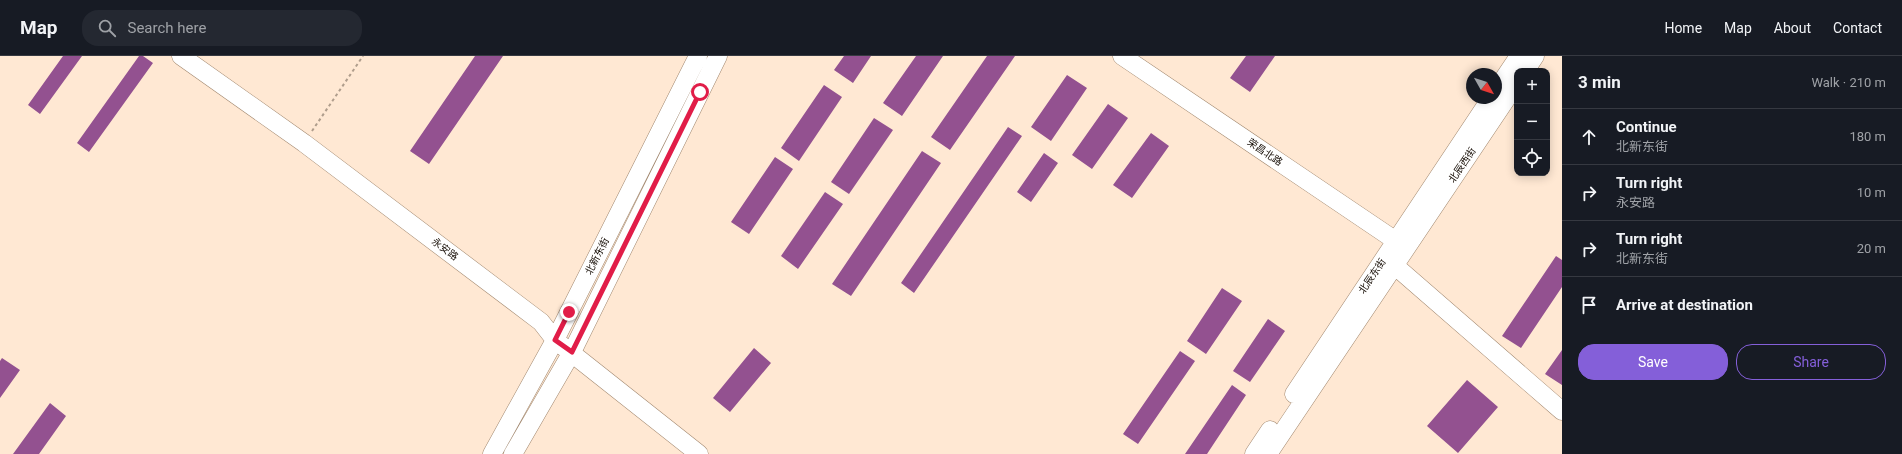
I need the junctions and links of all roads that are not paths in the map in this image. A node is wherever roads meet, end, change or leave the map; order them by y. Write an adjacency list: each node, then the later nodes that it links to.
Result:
1 (181, 56): 14 (main road, 永安路)
2 (718, 56): 8 (main road, 北新东街)
3 (1122, 56): 12 (main road, 荣昌北路)
4 (1519, 56): 9 (main road)
5 (1535, 56): 7 (main road)
6 (694, 63): 8 (main road); 14 (main road, 北新东街)
7 (1527, 68)
8 (707, 79): 15 (main road, 北新东街)
9 (1502, 81)
10 (1514, 87): 12 (main road, 北辰西街)
11 (1487, 104): 12 (main road, 北辰东街)
12 (1401, 244): 13 (main road, 北辰东街); 21 (main road, 北辰东街)
13 (1385, 257): 16 (main road); 20 (main road, 北辰东街)
14 (555, 340): 15 (main road, 永安路); 17 (main road, 北新东街)
15 (572, 352): 18 (main road, 北新东街); 19 (main road, 永安路)
16 (1562, 411)
17 (492, 454)
18 (513, 454)
19 (699, 454)
20 (1254, 454)
21 (1268, 454)

